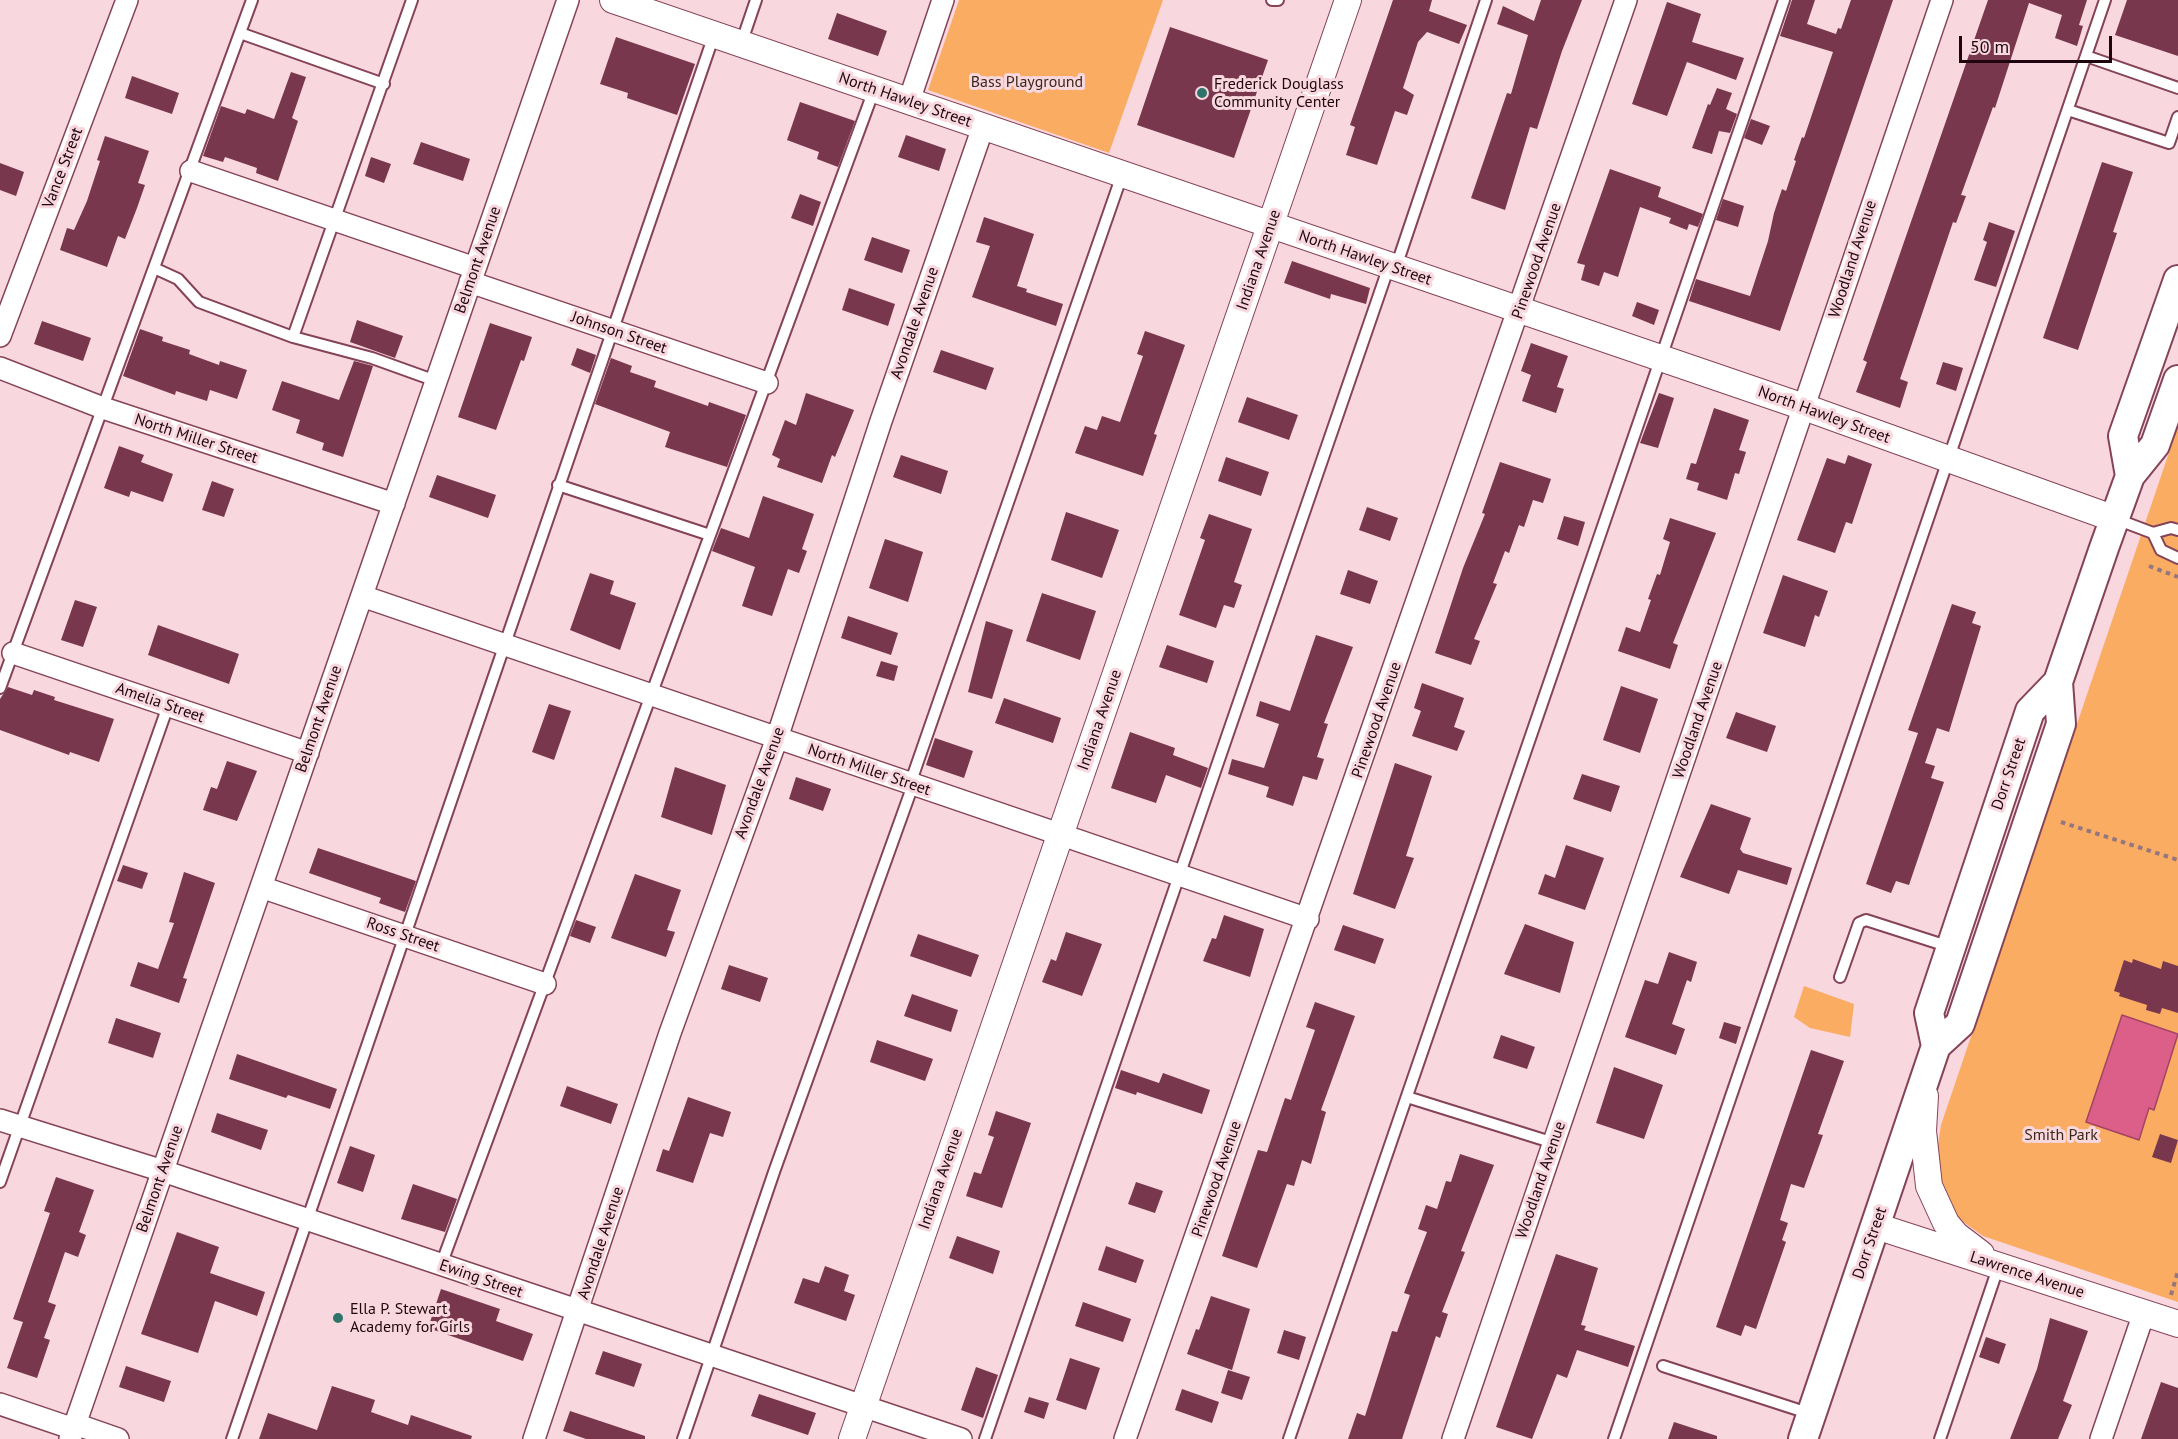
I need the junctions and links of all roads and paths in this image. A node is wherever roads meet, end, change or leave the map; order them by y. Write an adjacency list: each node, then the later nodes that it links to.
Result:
1 (128, 0): 37 (street, Vance Street)
2 (252, 0): 16 (lane)
3 (412, 0): 20 (lane)
4 (568, 0): 33 (street, Belmont Avenue)
5 (613, 0): 17 (street, North Hawley Street)
6 (756, 0): 18 (lane)
7 (943, 0): 23 (street)
8 (1272, 0): 9 (lane)
9 (1278, 0)
10 (1348, 0): 30 (street, Indiana Avenue)
11 (1486, 0): 31 (lane)
12 (1626, 0): 35 (street, Pinewood Avenue)
13 (1784, 0): 39 (lane)
14 (1942, 0): 44 (street, Woodland Avenue)
15 (2105, 0): 19 (lane)
16 (240, 33): 20 (lane); 27 (lane)
17 (714, 35): 18 (street, North Hawley Street); 36 (lane)
18 (741, 44): 22 (street, North Hawley Street)
19 (2086, 56): 21 (lane); 24 (lane)
20 (384, 84): 29 (lane)
21 (2178, 88)
22 (874, 90): 23 (street, North Hawley Street); 43 (lane)
23 (909, 101): 26 (street, North Hawley Street)
24 (2068, 110): 25 (lane); 46 (lane)
25 (2178, 117)
26 (983, 127): 28 (street, North Hawley Street); 64 (street, Avondale Avenue)
27 (191, 171): 29 (street, Johnson Street); 32 (lane)
28 (1122, 174): 30 (street, North Hawley Street); 66 (lane)
29 (335, 220): 33 (street, Johnson Street); 38 (lane)
30 (1271, 226): 31 (street, North Hawley Street); 68 (street, Indiana Avenue)
31 (1392, 267): 35 (street, North Hawley Street); 70 (lane)
32 (154, 268): 38 (lane); 45 (lane)
33 (473, 275): 36 (street, Johnson Street); 42 (street, Belmont Avenue)
34 (2178, 280): 47 (main road, Dorr Street)
35 (1520, 311): 39 (street, North Hawley Street); 72 (street, Pinewood Avenue)
36 (615, 332): 43 (street, Johnson Street); 48 (lane)
37 (0, 336)
38 (292, 337): 42 (lane)
39 (1661, 358): 44 (street, North Hawley Street); 79 (lane)
40 (0, 368): 45 (street, North Miller Street)
41 (2178, 380): 47 (main road, Dorr Street)
42 (436, 381): 49 (street, Belmont Avenue)
43 (767, 383): 53 (lane)
44 (1804, 407): 46 (street, North Hawley Street); 81 (street, Woodland Avenue)
45 (103, 408): 49 (street, North Miller Street); 59 (lane)
46 (1947, 460): 50 (street, North Hawley Street); 109 (lane)
47 (2130, 476): 50 (main road, Dorr Street)
48 (558, 485): 53 (lane); 58 (lane)
49 (394, 504): 57 (street, Belmont Avenue)
50 (2115, 519): 52 (lane); 60 (main road, Dorr Street)
51 (2178, 530): 52 (lane)
52 (2153, 533): 54 (lane)
53 (710, 535): 62 (lane)
54 (2178, 558)
55 (2149, 566): 56 (path)
56 (2178, 577)
57 (362, 596): 58 (street, North Miller Street); 65 (street, Belmont Avenue)
58 (504, 645): 62 (street, North Miller Street); 73 (lane)
59 (13, 653): 61 (lane); 63 (street, Amelia Street)
60 (2058, 682): 74 (main road, Dorr Street); 77 (main road, Dorr Street)
61 (0, 688)
62 (653, 695): 64 (street, North Miller Street); 76 (lane)
63 (168, 706): 65 (street, Amelia Street); 80 (lane)
64 (777, 738): 66 (street, North Miller Street); 90 (street, Avondale Avenue)
65 (308, 753): 71 (street, Belmont Avenue)
66 (911, 784): 68 (street, North Miller Street); 93 (lane)
67 (2061, 822): 69 (path)
68 (1060, 835): 70 (street, North Miller Street); 96 (street, Indiana Avenue)
69 (2178, 860)
70 (1180, 876): 72 (street, North Miller Street); 105 (lane)
71 (261, 887): 73 (street, Ross Street); 82 (street, Belmont Avenue)
72 (1308, 919): 106 (street, Pinewood Avenue)
73 (405, 936): 76 (street, Ross Street); 84 (lane)
74 (1950, 948): 75 (lane); 77 (main road, Dorr Street)
75 (1840, 978)
76 (545, 984): 86 (lane)
77 (1936, 1046): 78 (main road, Dorr Street)
78 (1926, 1078): 85 (main road, Dorr Street); 87 (street)
79 (1407, 1097): 81 (lane); 107 (lane)
80 (9, 1123): 82 (street, Ewing Street); 83 (lane)
81 (1554, 1143): 108 (street, Woodland Avenue)
82 (163, 1171): 84 (street, Ewing Street); 98 (street, Belmont Avenue)
83 (0, 1182)
84 (305, 1221): 86 (street, Ewing Street); 100 (lane)
85 (1876, 1226): 87 (street, Lawrence Avenue); 97 (main road, Dorr Street)
86 (441, 1265): 90 (street, Ewing Street)
87 (1999, 1265): 91 (street, Lawrence Avenue); 110 (lane)
88 (2178, 1271): 89 (path)
89 (2170, 1295)
90 (579, 1312): 93 (street, Ewing Street); 101 (street, Avondale Avenue)
91 (2144, 1312): 92 (street, Lawrence Avenue); 111 (street)
92 (2178, 1324)
93 (711, 1357): 96 (street, Ewing Street); 102 (lane)
94 (1664, 1366): 97 (lane)
95 (0, 1404): 98 (street)
96 (863, 1406): 103 (street, Indiana Avenue); 104 (street, Ewing Street)
97 (1807, 1427)
98 (73, 1431): 99 (street)
99 (118, 1439)
100 (232, 1439)
101 (534, 1439)
102 (683, 1439)
103 (852, 1439)
104 (961, 1439)
105 (985, 1439)
106 (1125, 1439)
107 (1289, 1439)
108 (1453, 1439)
109 (1614, 1439)
110 (1940, 1439)
111 (2102, 1439)

